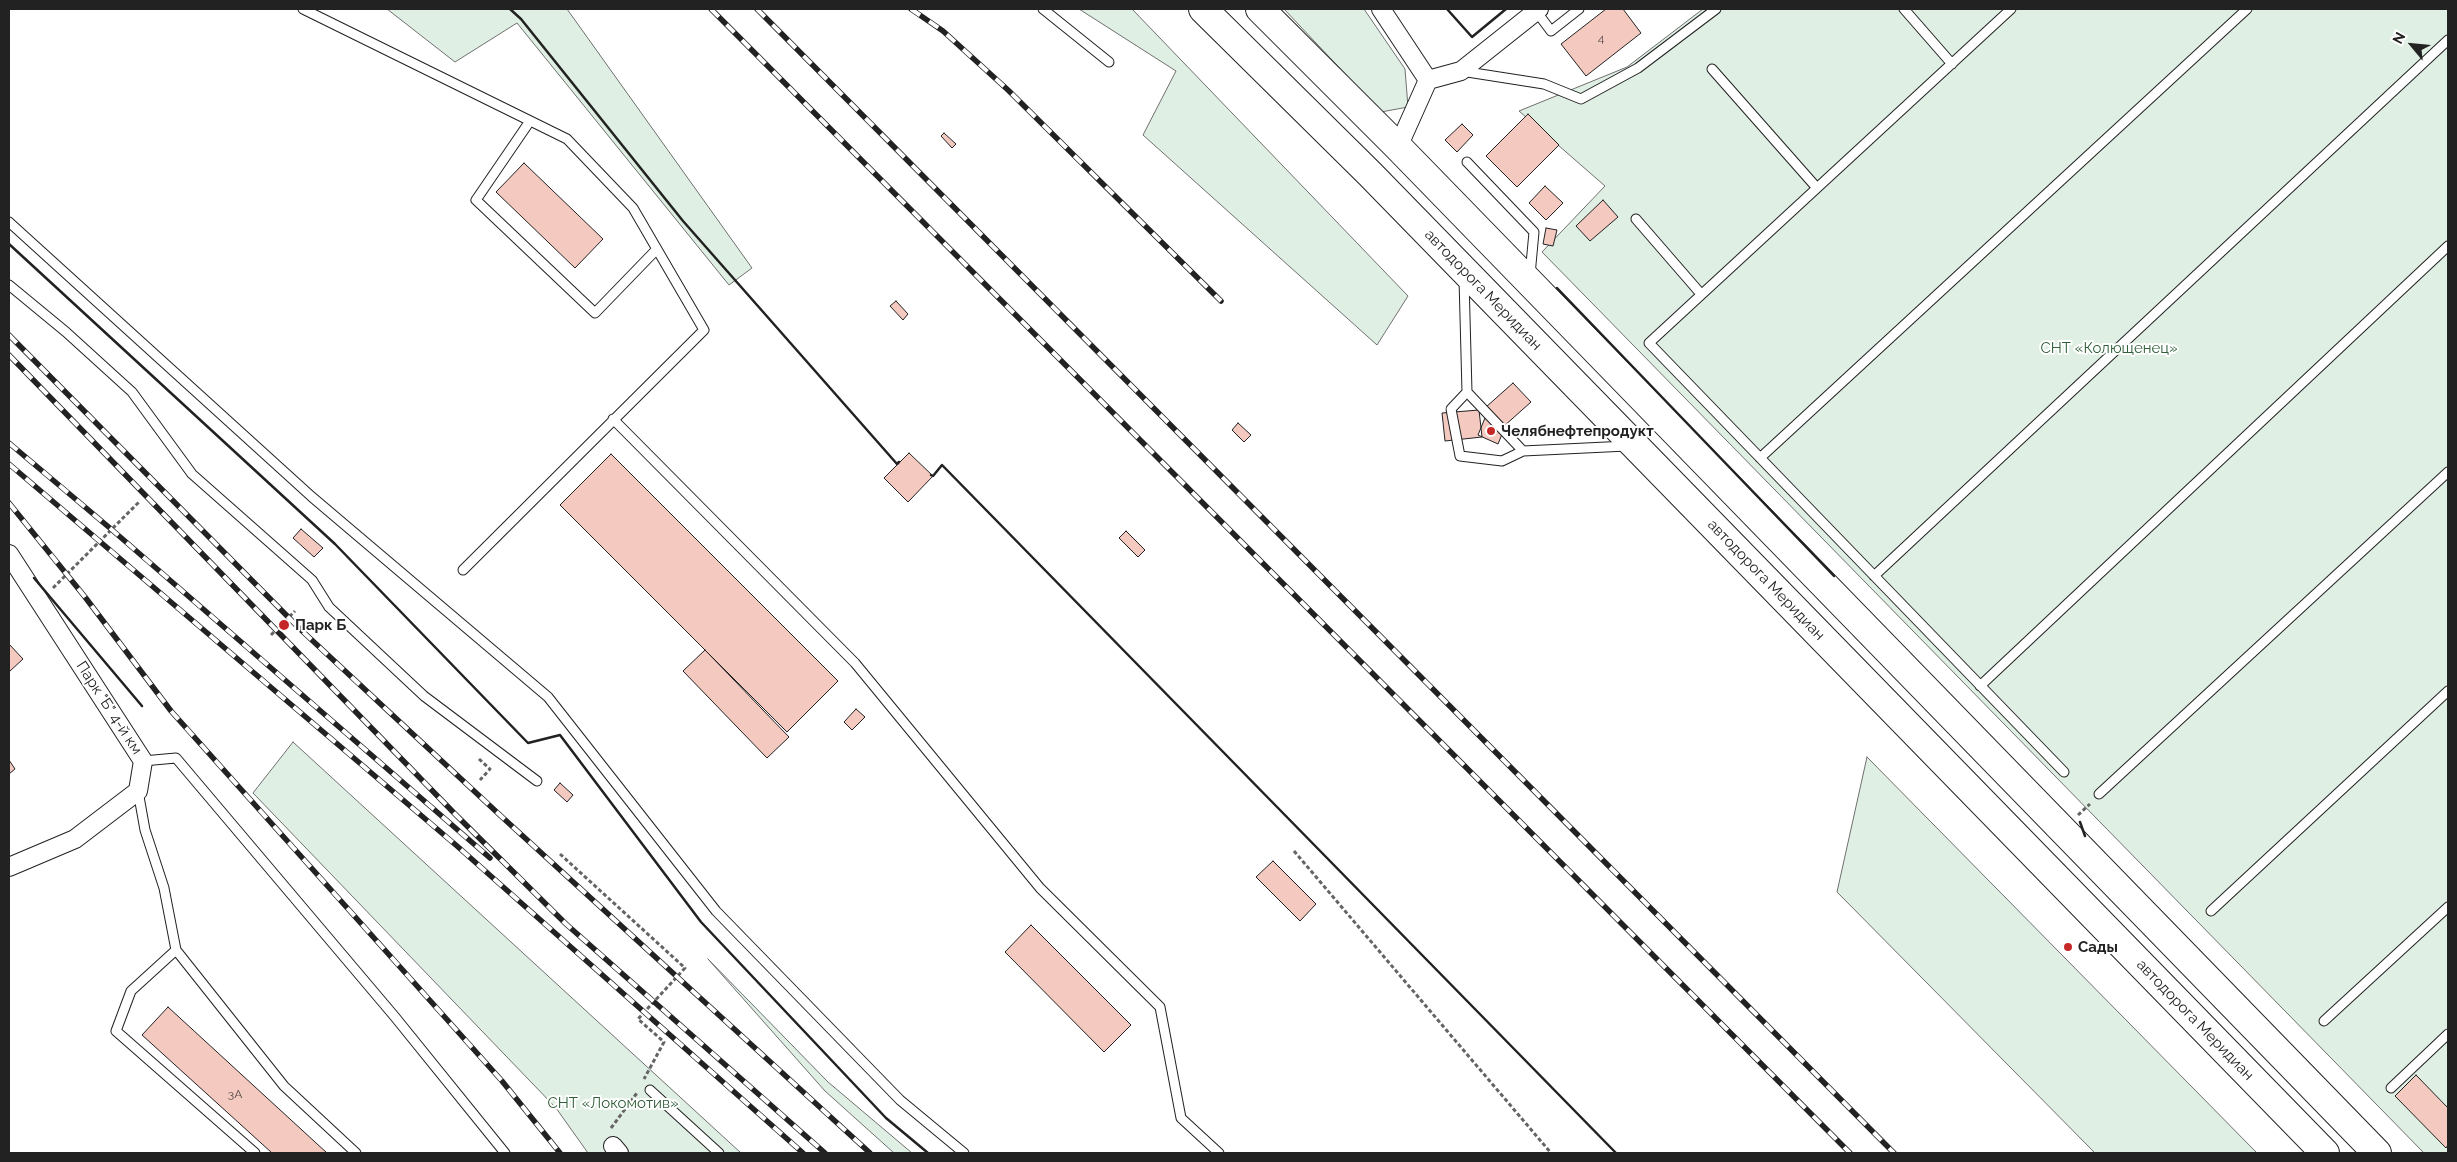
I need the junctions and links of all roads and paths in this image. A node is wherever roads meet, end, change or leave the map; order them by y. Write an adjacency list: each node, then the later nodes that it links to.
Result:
1 (303, 9): 18 (lane)
2 (1043, 9): 13 (lane)
3 (1203, 9): 21 (main road, автодорога Меридиан)
4 (1260, 9): 19 (main road)
5 (1381, 9): 17 (street)
6 (1579, 9): 11 (lane)
7 (1716, 9): 16 (lane)
8 (1904, 9): 14 (lane)
9 (2012, 9): 14 (lane)
10 (2247, 9): 35 (lane)
11 (1537, 10): 16 (street)
12 (2448, 40): 40 (lane)
13 (1109, 62)
14 (1952, 64): 22 (lane)
15 (1712, 69): 22 (lane)
16 (1461, 71): 17 (street)
17 (1428, 80): 19 (street)
18 (530, 121): 26 (lane); 26 (lane)
19 (1398, 147): 21 (main road); 28 (main road)
20 (1467, 162): 28 (lane)
21 (1370, 174): 27 (main road, автодорога Меридиан)
22 (1817, 188): 30 (lane)
23 (1636, 219): 30 (lane)
24 (9, 222): 68 (lane)
25 (2448, 246): 44 (lane)
26 (656, 250): 32 (lane)
27 (1464, 271): 31 (lane); 33 (main road, автодорога Меридиан)
28 (1529, 282): 72 (main road)
29 (9, 285): 50 (lane)
30 (1702, 294): 35 (lane)
31 (1467, 392): 34 (lane); 34 (lane)
32 (613, 420): 39 (lane); 69 (lane)
33 (1635, 446): 34 (lane); 71 (main road, автодорога Меридиан)
34 (1523, 451)
35 (1760, 458): 40 (lane)
36 (2448, 472): 52 (lane)
37 (139, 502): 41 (path)
38 (9, 554): 47 (street, Парк "Б" 4-й км)
39 (463, 570)
40 (1874, 576): 44 (lane)
41 (47, 593)
42 (295, 610): 43 (path)
43 (271, 635)
44 (1980, 686): 48 (lane)
45 (2448, 691): 57 (lane)
46 (479, 759): 49 (path)
47 (143, 761): 51 (street, Парк "Б" 4-й км); 66 (lane)
48 (2064, 772)
49 (480, 780)
50 (537, 781)
51 (138, 791): 55 (street); 58 (lane)
52 (2099, 794)
53 (1294, 851): 70 (path)
54 (560, 854): 63 (path)
55 (9, 868)
56 (2448, 907): 59 (lane)
57 (2211, 911)
58 (176, 950): 64 (lane); 65 (lane)
59 (2324, 1021)
60 (2448, 1034): 61 (lane)
61 (2391, 1088)
62 (650, 1090): 67 (lane)
63 (616, 1150)
64 (255, 1153)
65 (356, 1153)
66 (505, 1153)
67 (719, 1153)
68 (964, 1153)
69 (1219, 1153)
70 (1551, 1153)
71 (2325, 1153)
72 (2377, 1153)

